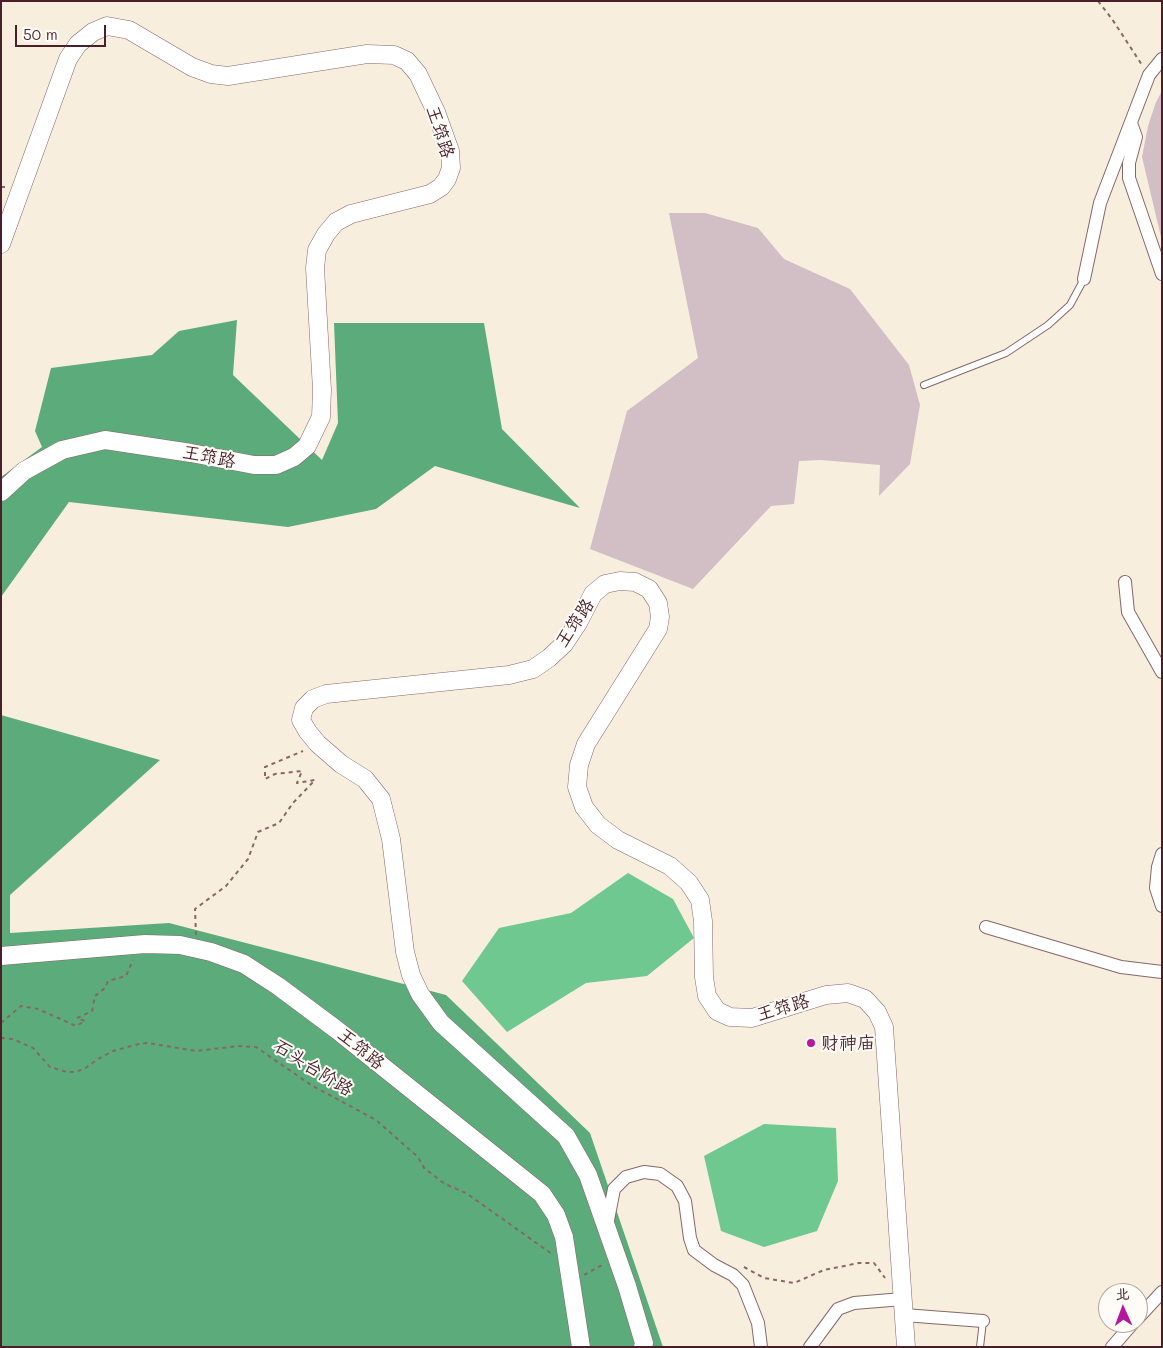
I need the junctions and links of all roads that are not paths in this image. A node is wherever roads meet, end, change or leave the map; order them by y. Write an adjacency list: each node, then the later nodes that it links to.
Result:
1 (1162, 59): 2 (street)
2 (1131, 123): 4 (street); 5 (street)
3 (1, 244): 7 (main road, 王筇路)
4 (1162, 274)
5 (1084, 279): 6 (lane)
6 (924, 385)
7 (1, 492)
8 (1125, 582): 9 (street)
9 (1162, 672)
10 (1162, 854): 11 (street)
11 (1162, 906)
12 (986, 927): 14 (street)
13 (1, 956): 21 (main road, 王筇路)
14 (1162, 972)
15 (606, 1225): 17 (main road, 王筇路); 22 (main road, 王筇路); 23 (street)
16 (1162, 1292): 18 (street)
17 (901, 1305): 19 (street); 24 (street); 25 (main road, 王筇路)
18 (1148, 1307)
19 (983, 1321): 26 (lane)
20 (1124, 1333): 27 (street)
21 (581, 1347)
22 (643, 1347)
23 (761, 1347)
24 (810, 1347)
25 (906, 1347)
26 (980, 1347)
27 (1112, 1347)

